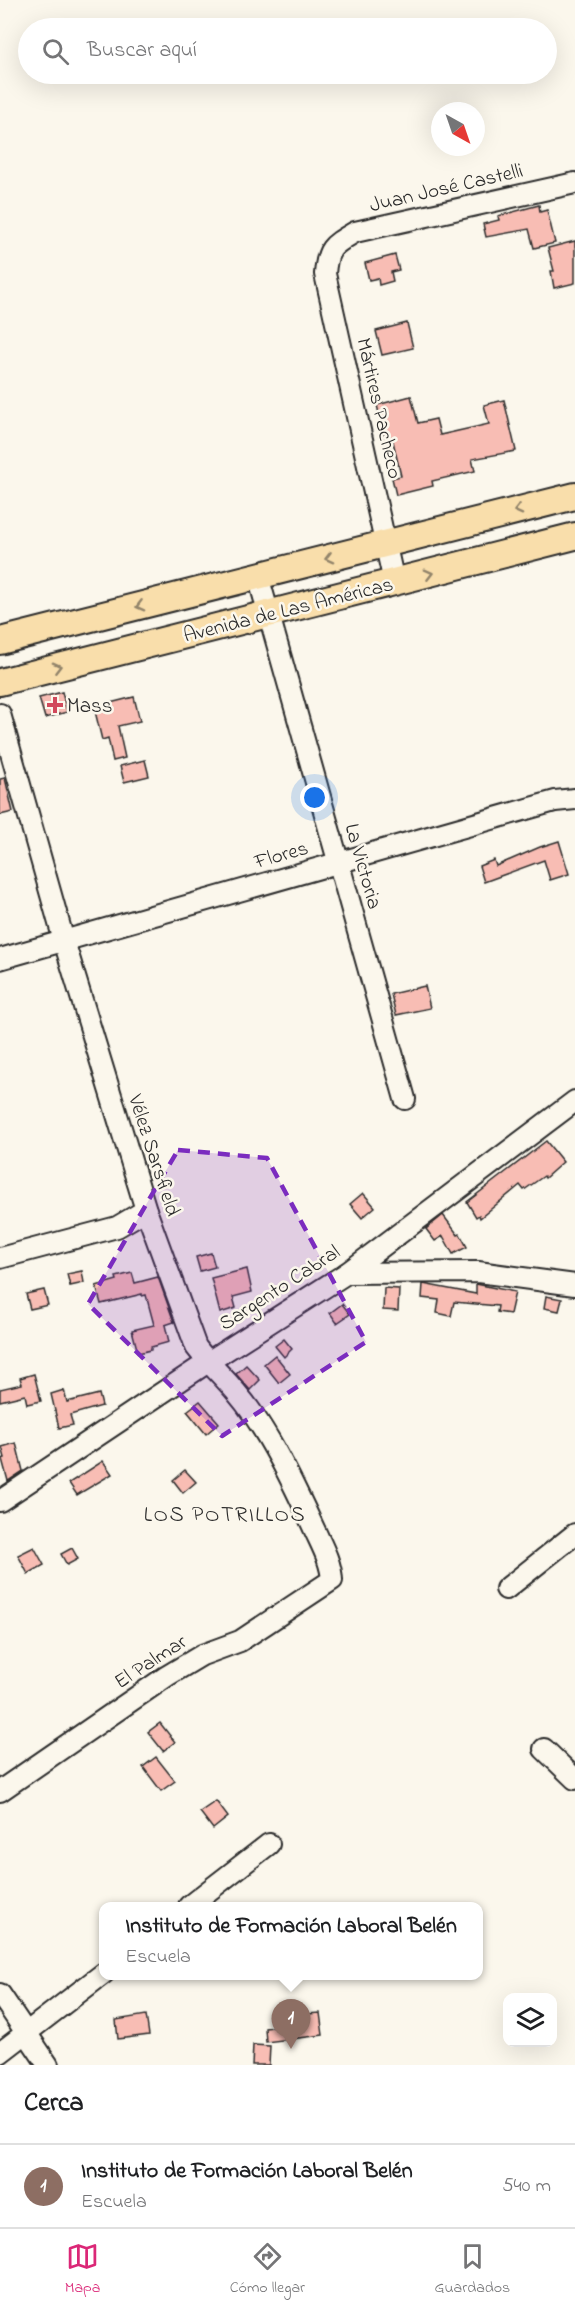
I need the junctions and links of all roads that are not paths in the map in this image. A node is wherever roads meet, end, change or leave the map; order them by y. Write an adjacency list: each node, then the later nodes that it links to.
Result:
1 (575, 183): 2 (street, Juan José Castelli)
2 (331, 246): 5 (street, Mártires Pacheco)
3 (575, 496): 5 (main road, Avenida de Las Américas, one-way to 5)
4 (575, 536): 7 (main road, Avenida de Las Américas, one-way to 4)
5 (386, 544): 6 (main road, Avenida de Las Américas, one-way to 6); 7 (street, Mártires Pacheco)
6 (258, 576): 8 (street, La Victoria); 9 (main road, Avenida de Las Américas, one-way to 9)
7 (394, 582): 8 (main road, Avenida de Las Américas)
8 (268, 614): 10 (main road, Avenida de Las Américas, one-way to 8); 13 (street, La Victoria)
9 (0, 641)
10 (0, 682)
11 (0, 714): 14 (street, Vélez Sarsfield)
12 (575, 799): 13 (street, Flores)
13 (338, 863): 14 (street, Flores); 16 (street, La Victoria)
14 (64, 941): 15 (street, Flores); 18 (street, Vélez Sarsfield)
15 (0, 959)
16 (405, 1099)
17 (575, 1101): 20 (street, Sargento Cabral)
18 (146, 1210): 19 (street); 22 (street, Vélez Sarsfield)
19 (0, 1258)
20 (347, 1273): 21 (street); 22 (street, Sargento Cabral)
21 (575, 1285)
22 (207, 1362): 23 (street, Sargento Cabral); 25 (street, Vélez Sarsfield)
23 (0, 1501)
24 (575, 1534): 26 (street)
25 (332, 1580): 29 (street, El Palmar)
26 (506, 1589)
27 (544, 1749): 28 (street)
28 (575, 1779)
29 (2, 1787)
30 (269, 1844): 31 (street)
31 (194, 1902)
32 (99, 1977): 34 (street)
33 (0, 1994): 34 (street)
34 (26, 2034): 35 (street); 36 (street)
35 (0, 2053)
36 (48, 2065)

